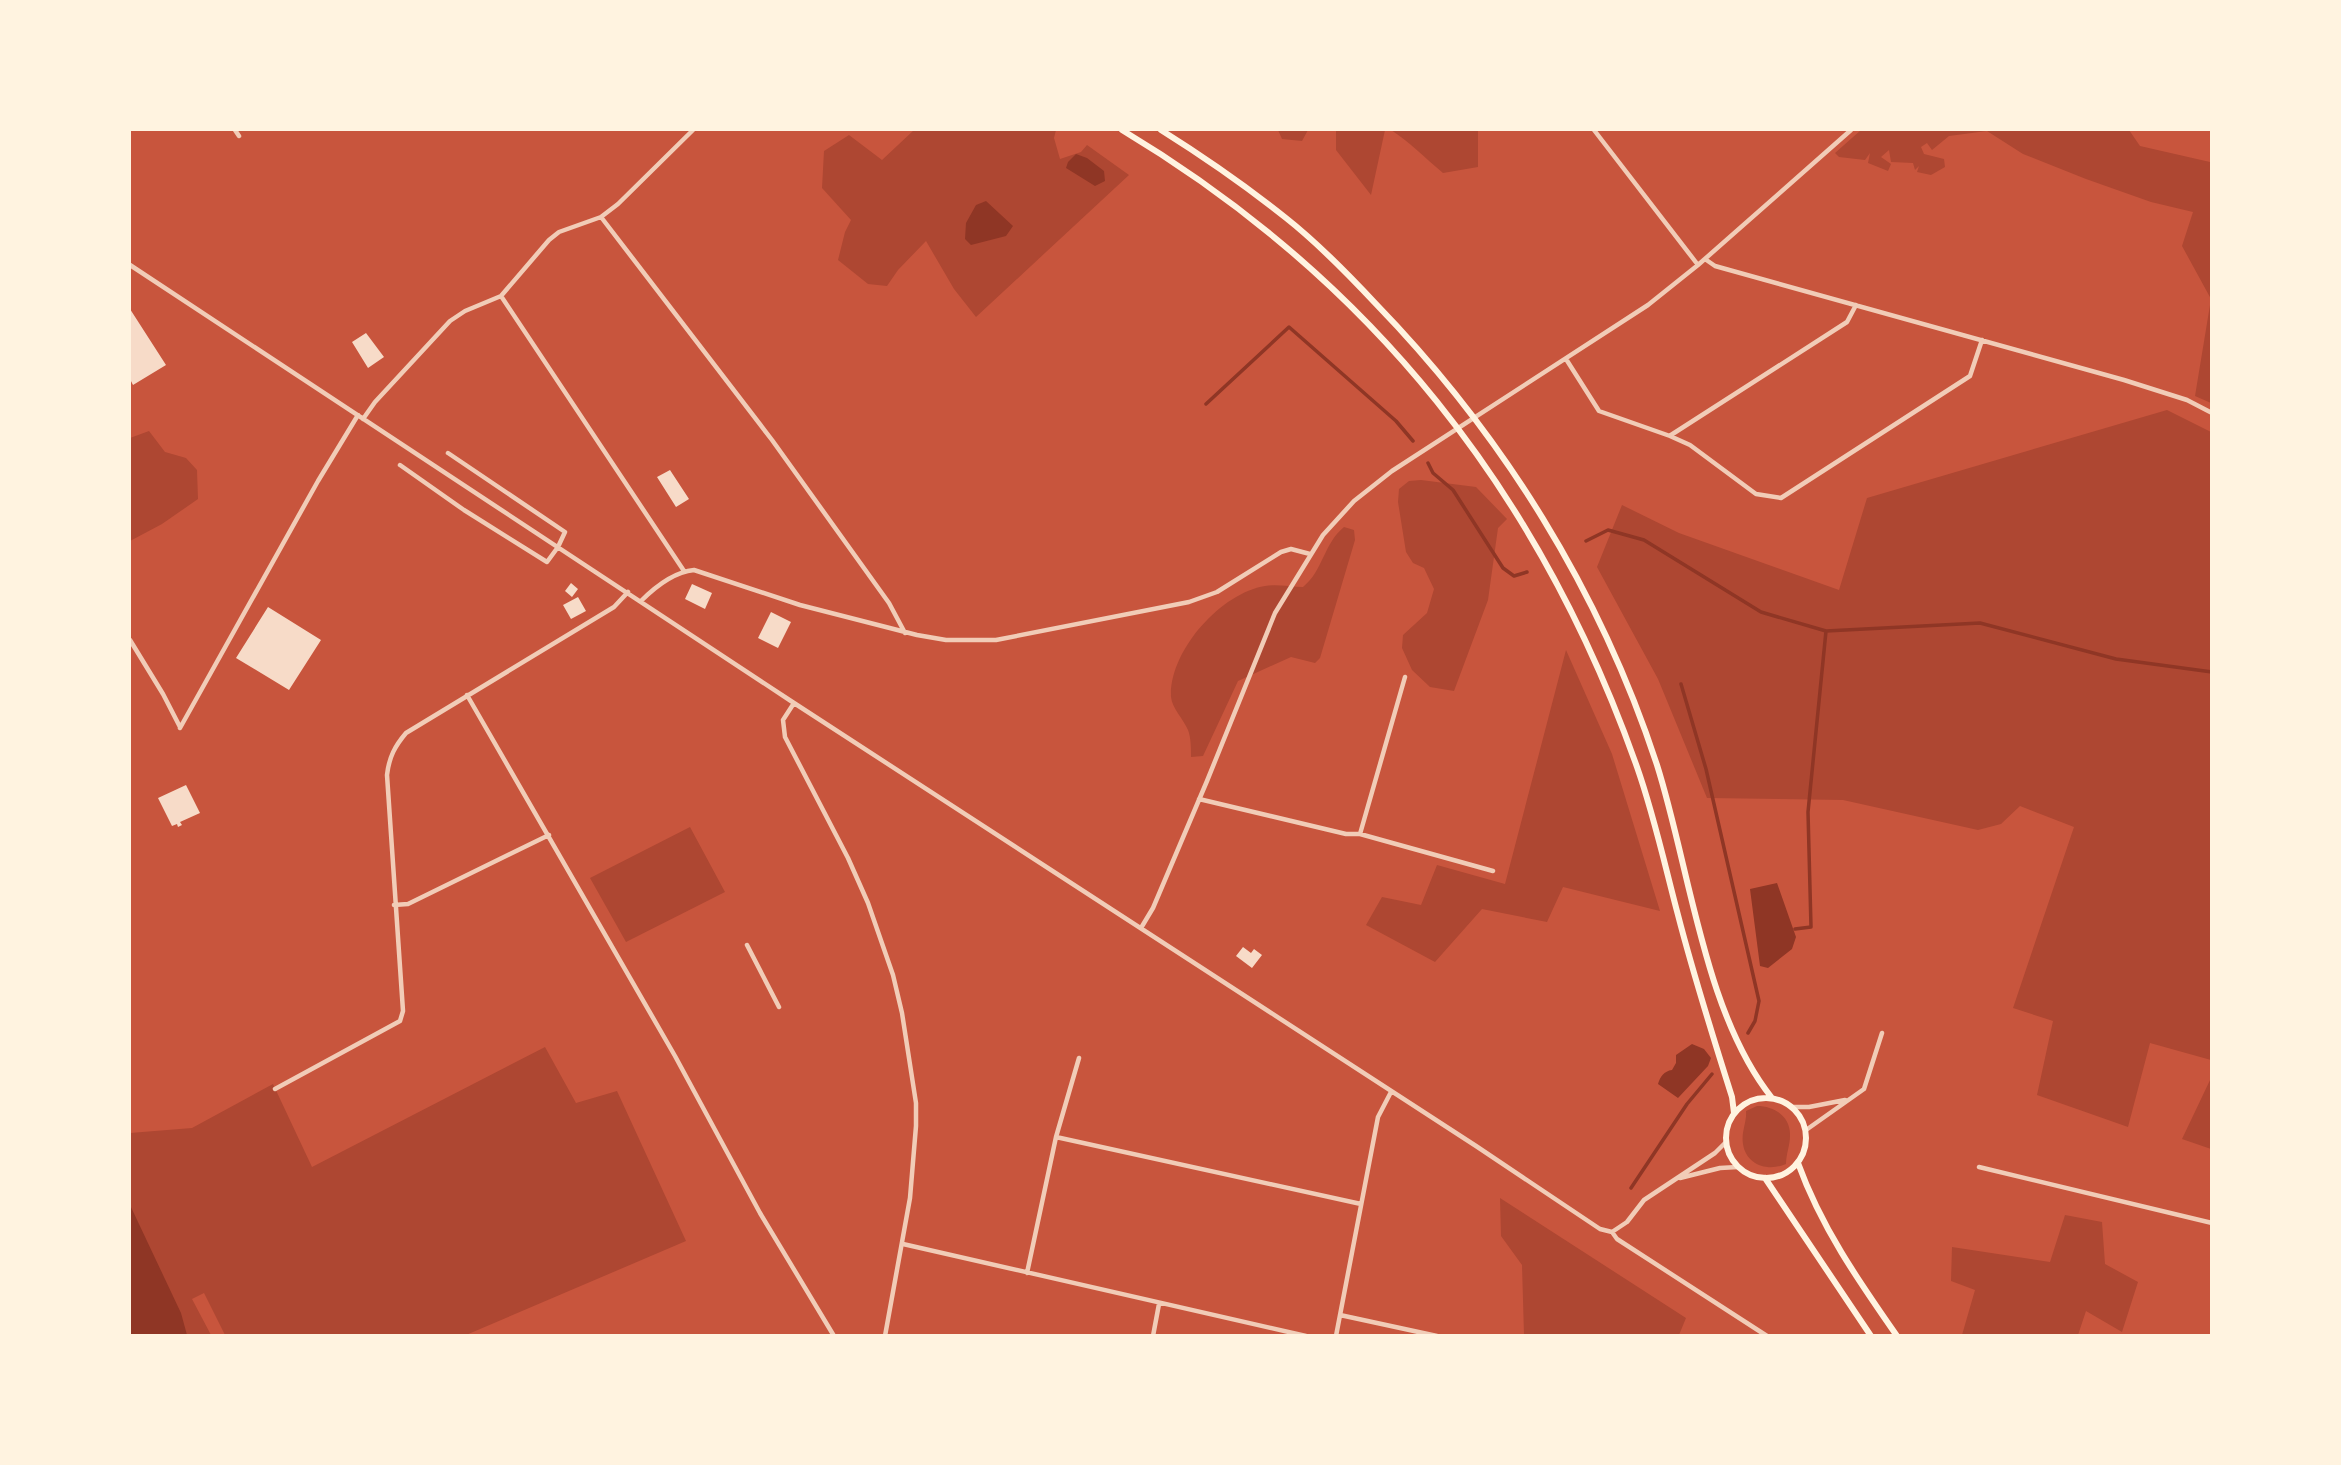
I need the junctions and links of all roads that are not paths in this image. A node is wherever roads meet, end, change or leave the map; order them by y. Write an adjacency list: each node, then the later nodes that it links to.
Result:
1 (235, 130): 7 (street)
2 (693, 130): 8 (street)
3 (1122, 130): 46 (main road)
4 (1161, 130): 43 (main road)
5 (1594, 130): 11 (street)
6 (1852, 130): 9 (street)
7 (239, 136)
8 (601, 217): 12 (street); 26 (street)
9 (1705, 259): 11 (street); 13 (street)
10 (130, 265): 17 (street)
11 (1699, 265): 15 (street)
12 (501, 296): 17 (street); 23 (street)
13 (1856, 305): 14 (street); 18 (street)
14 (1982, 340): 16 (street); 18 (street)
15 (1566, 359): 18 (street); 22 (street)
16 (2211, 413)
17 (360, 417): 21 (street); 27 (street)
18 (1670, 436)
19 (448, 453): 21 (street)
20 (400, 464): 21 (street)
21 (558, 547): 24 (street)
22 (1310, 554): 26 (street); 31 (street)
23 (684, 571): 25 (street); 26 (street)
24 (628, 592): 25 (street); 29 (street)
25 (640, 601): 30 (street)
26 (905, 633)
27 (130, 640)
28 (1405, 677): 32 (street)
29 (467, 695): 33 (street); 35 (street)
30 (794, 703): 36 (street); 58 (street)
31 (1199, 799): 32 (street); 36 (street)
32 (1360, 834): 34 (street)
33 (549, 835): 35 (street); 62 (street)
34 (1493, 871)
35 (394, 905): 41 (street)
36 (1141, 928): 42 (street)
37 (747, 945): 38 (street)
38 (779, 1007)
39 (1882, 1033): 44 (street)
40 (1079, 1058): 48 (street)
41 (275, 1089)
42 (1391, 1091): 55 (street); 57 (street)
43 (1772, 1098): 45 (main road); 46 (main road)
44 (1849, 1099): 45 (street); 47 (street)
45 (1792, 1107): 47 (main road)
46 (1734, 1113): 49 (main road)
47 (1806, 1130): 50 (main road)
48 (1056, 1137): 55 (street); 59 (street)
49 (1726, 1142): 51 (main road); 54 (street)
50 (1798, 1163): 53 (main road); 70 (main road)
51 (1738, 1167): 53 (main road); 54 (street)
52 (1979, 1167): 56 (street)
53 (1765, 1178): 69 (main road)
54 (1676, 1179): 57 (street)
55 (1361, 1203): 61 (street)
56 (2211, 1223)
57 (1612, 1232): 68 (street)
58 (903, 1244): 59 (street); 63 (street)
59 (1027, 1273): 60 (street)
60 (1159, 1304): 64 (street); 65 (street)
61 (1340, 1315): 66 (street); 67 (street)
62 (834, 1335)
63 (885, 1335)
64 (1153, 1335)
65 (1306, 1335)
66 (1336, 1335)
67 (1437, 1335)
68 (1767, 1335)
69 (1871, 1335)
70 (1897, 1335)

